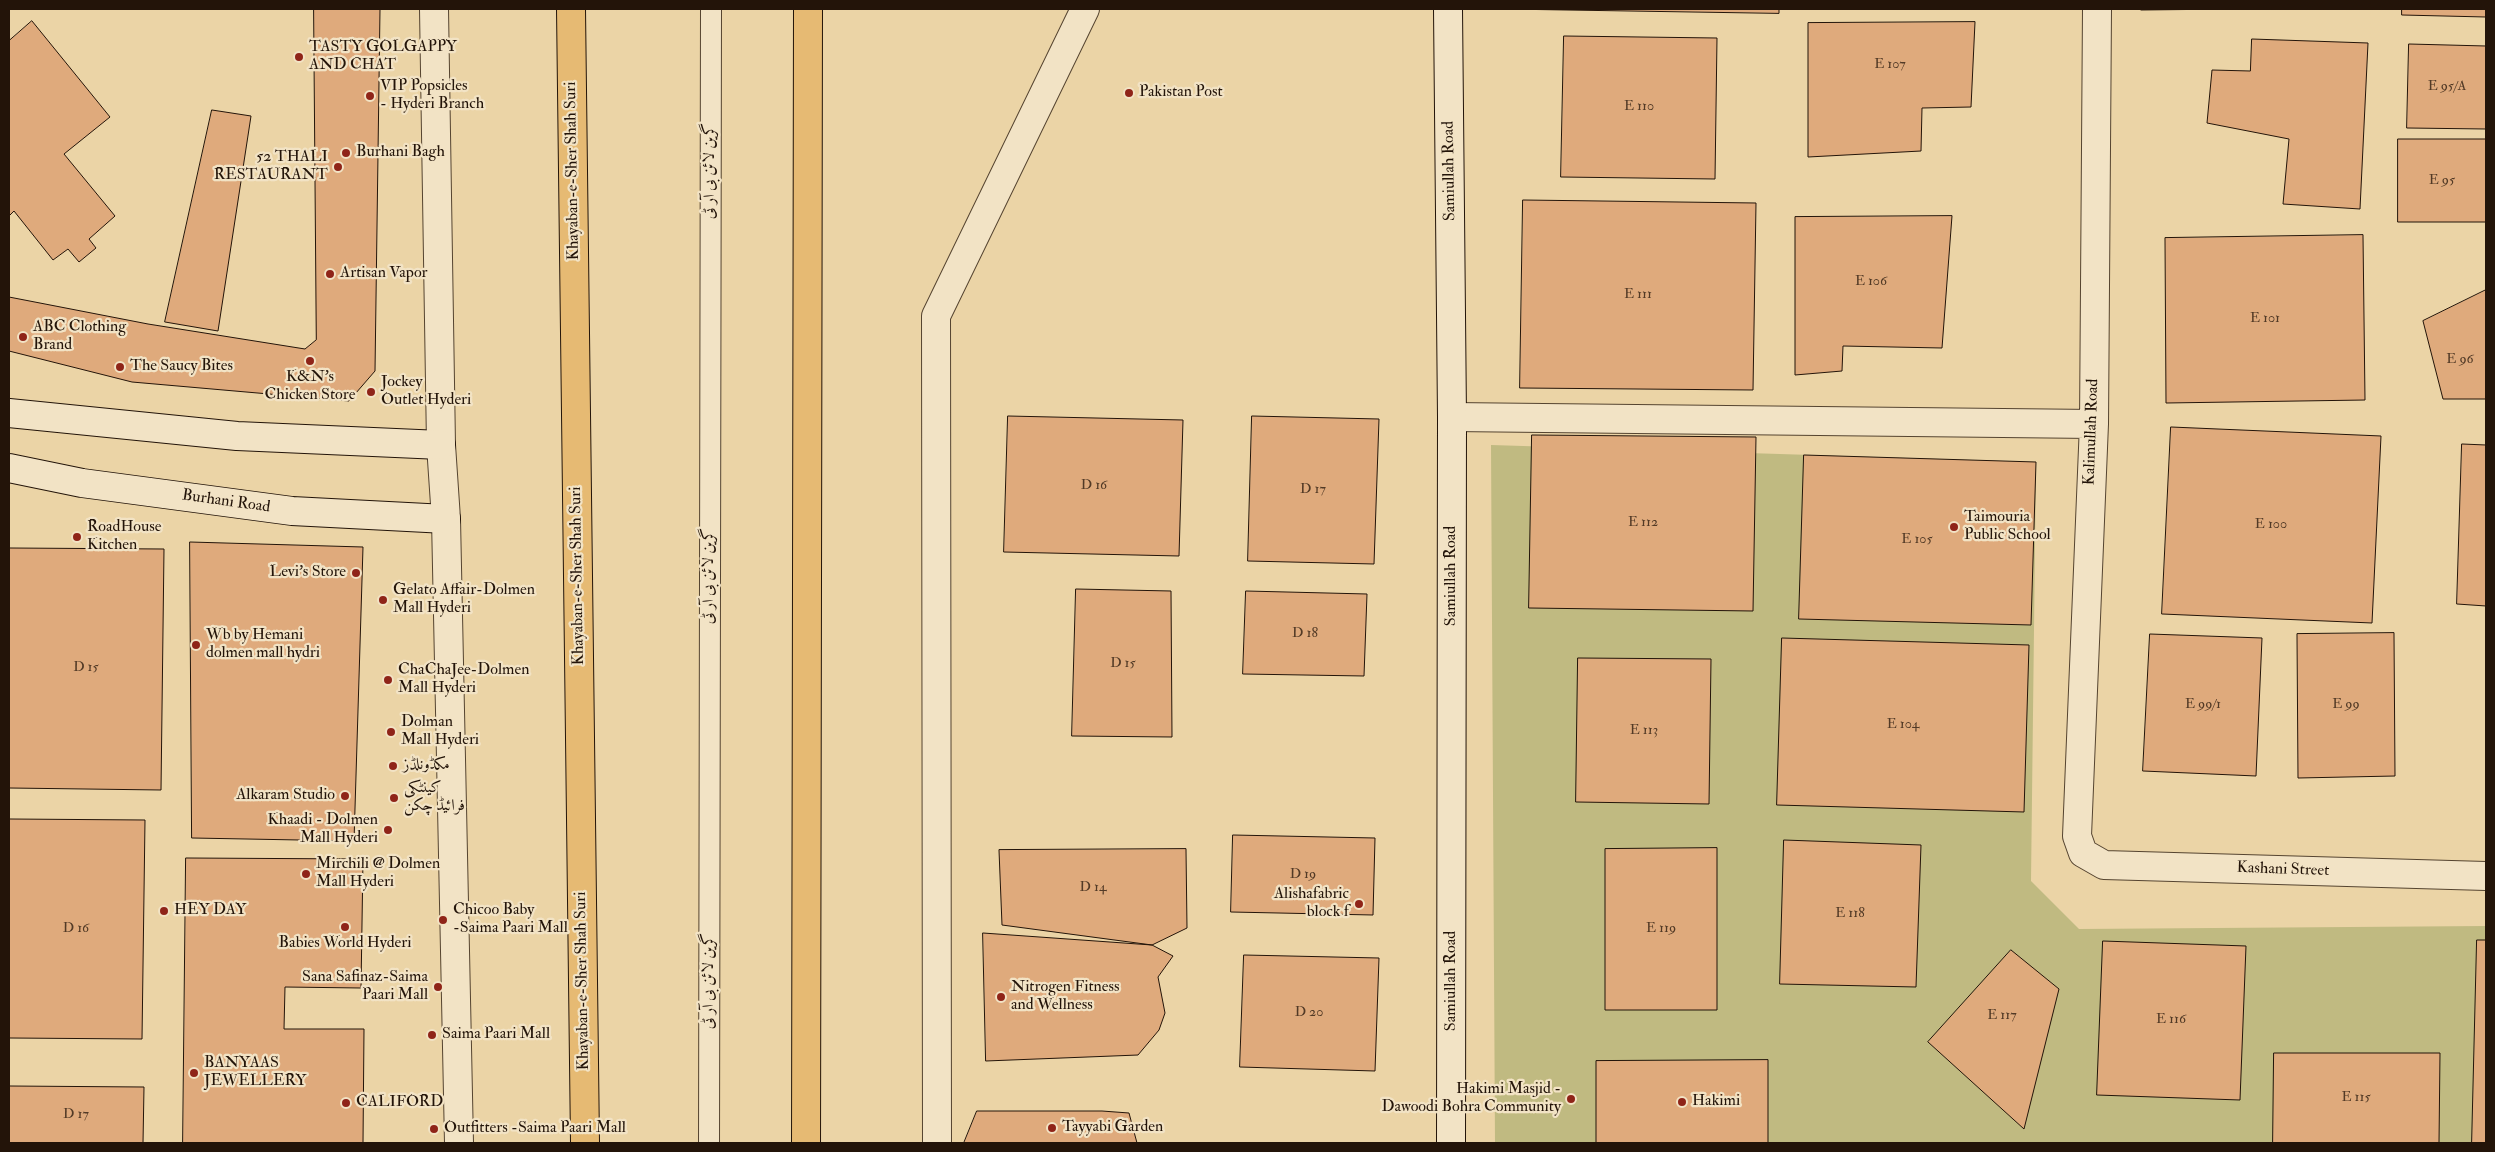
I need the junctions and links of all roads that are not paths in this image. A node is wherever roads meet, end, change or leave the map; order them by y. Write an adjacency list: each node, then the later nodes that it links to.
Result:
1 (434, 9): 11 (street)
2 (571, 9): 17 (main road, Khayaban-e-Sher Shah Suri)
3 (712, 9): 18 (lane, گرین لائن بی آر ٹی)
4 (808, 9): 19 (main road)
5 (1085, 9): 20 (street)
6 (1448, 9): 9 (street, Samiullah Road)
7 (2098, 9): 10 (street, Kalimullah Road)
8 (9, 412): 11 (street)
9 (1452, 417): 10 (street); 21 (street, Samiullah Road)
10 (2094, 424): 14 (street, Kalimullah Road)
11 (441, 445): 13 (street)
12 (9, 468): 13 (street, Burhani Road)
13 (446, 519): 16 (street)
14 (2083, 853): 15 (street, Kashani Street)
15 (2486, 876)
16 (459, 1143)
17 (585, 1143)
18 (709, 1143)
19 (806, 1143)
20 (937, 1143)
21 (1451, 1143)

